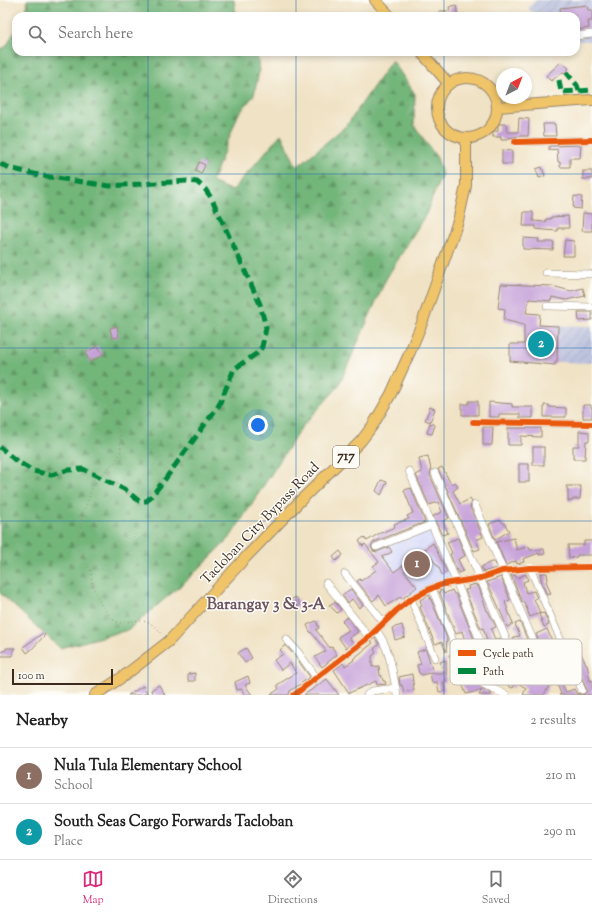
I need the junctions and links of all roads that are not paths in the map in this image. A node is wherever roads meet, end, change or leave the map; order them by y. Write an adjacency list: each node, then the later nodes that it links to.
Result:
1 (375, 0): 2 (highway)
2 (386, 12)
3 (592, 34): 4 (street)
4 (580, 36)
5 (424, 56): 6 (highway)
6 (449, 84): 8 (highway); 9 (highway)
7 (592, 100): 8 (highway)
8 (497, 107): 9 (highway)
9 (466, 138): 47 (highway, Tacloban City Bypass Road / 717)
10 (592, 140): 11 (street)
11 (515, 142)
12 (546, 273): 13 (street)
13 (592, 274)
14 (547, 306): 15 (street)
15 (592, 307)
16 (473, 422): 17 (street)
17 (592, 424)
18 (409, 471): 21 (street)
19 (435, 473): 27 (street)
20 (474, 505): 25 (street)
21 (431, 525): 22 (street); 28 (street)
22 (376, 547)
23 (592, 567): 24 (street)
24 (530, 568): 25 (street); 40 (street)
25 (502, 571): 27 (street); 39 (street)
26 (345, 574): 32 (street)
27 (481, 578): 28 (street); 38 (street)
28 (456, 582): 30 (street); 37 (street)
29 (326, 583): 34 (street)
30 (432, 588): 31 (street); 36 (street)
31 (411, 599): 32 (street); 41 (street)
32 (384, 623): 33 (street)
33 (376, 630): 34 (street); 46 (street)
34 (369, 637): 42 (street)
35 (286, 639): 42 (street)
36 (452, 639)
37 (479, 639)
38 (507, 639)
39 (531, 639)
40 (560, 639)
41 (435, 658)
42 (316, 677): 48 (street)
43 (485, 685): 50 (street)
44 (580, 685): 45 (street)
45 (582, 690)
46 (396, 692): 49 (street)
47 (95, 695)
48 (294, 695)
49 (367, 695)
50 (506, 695)

